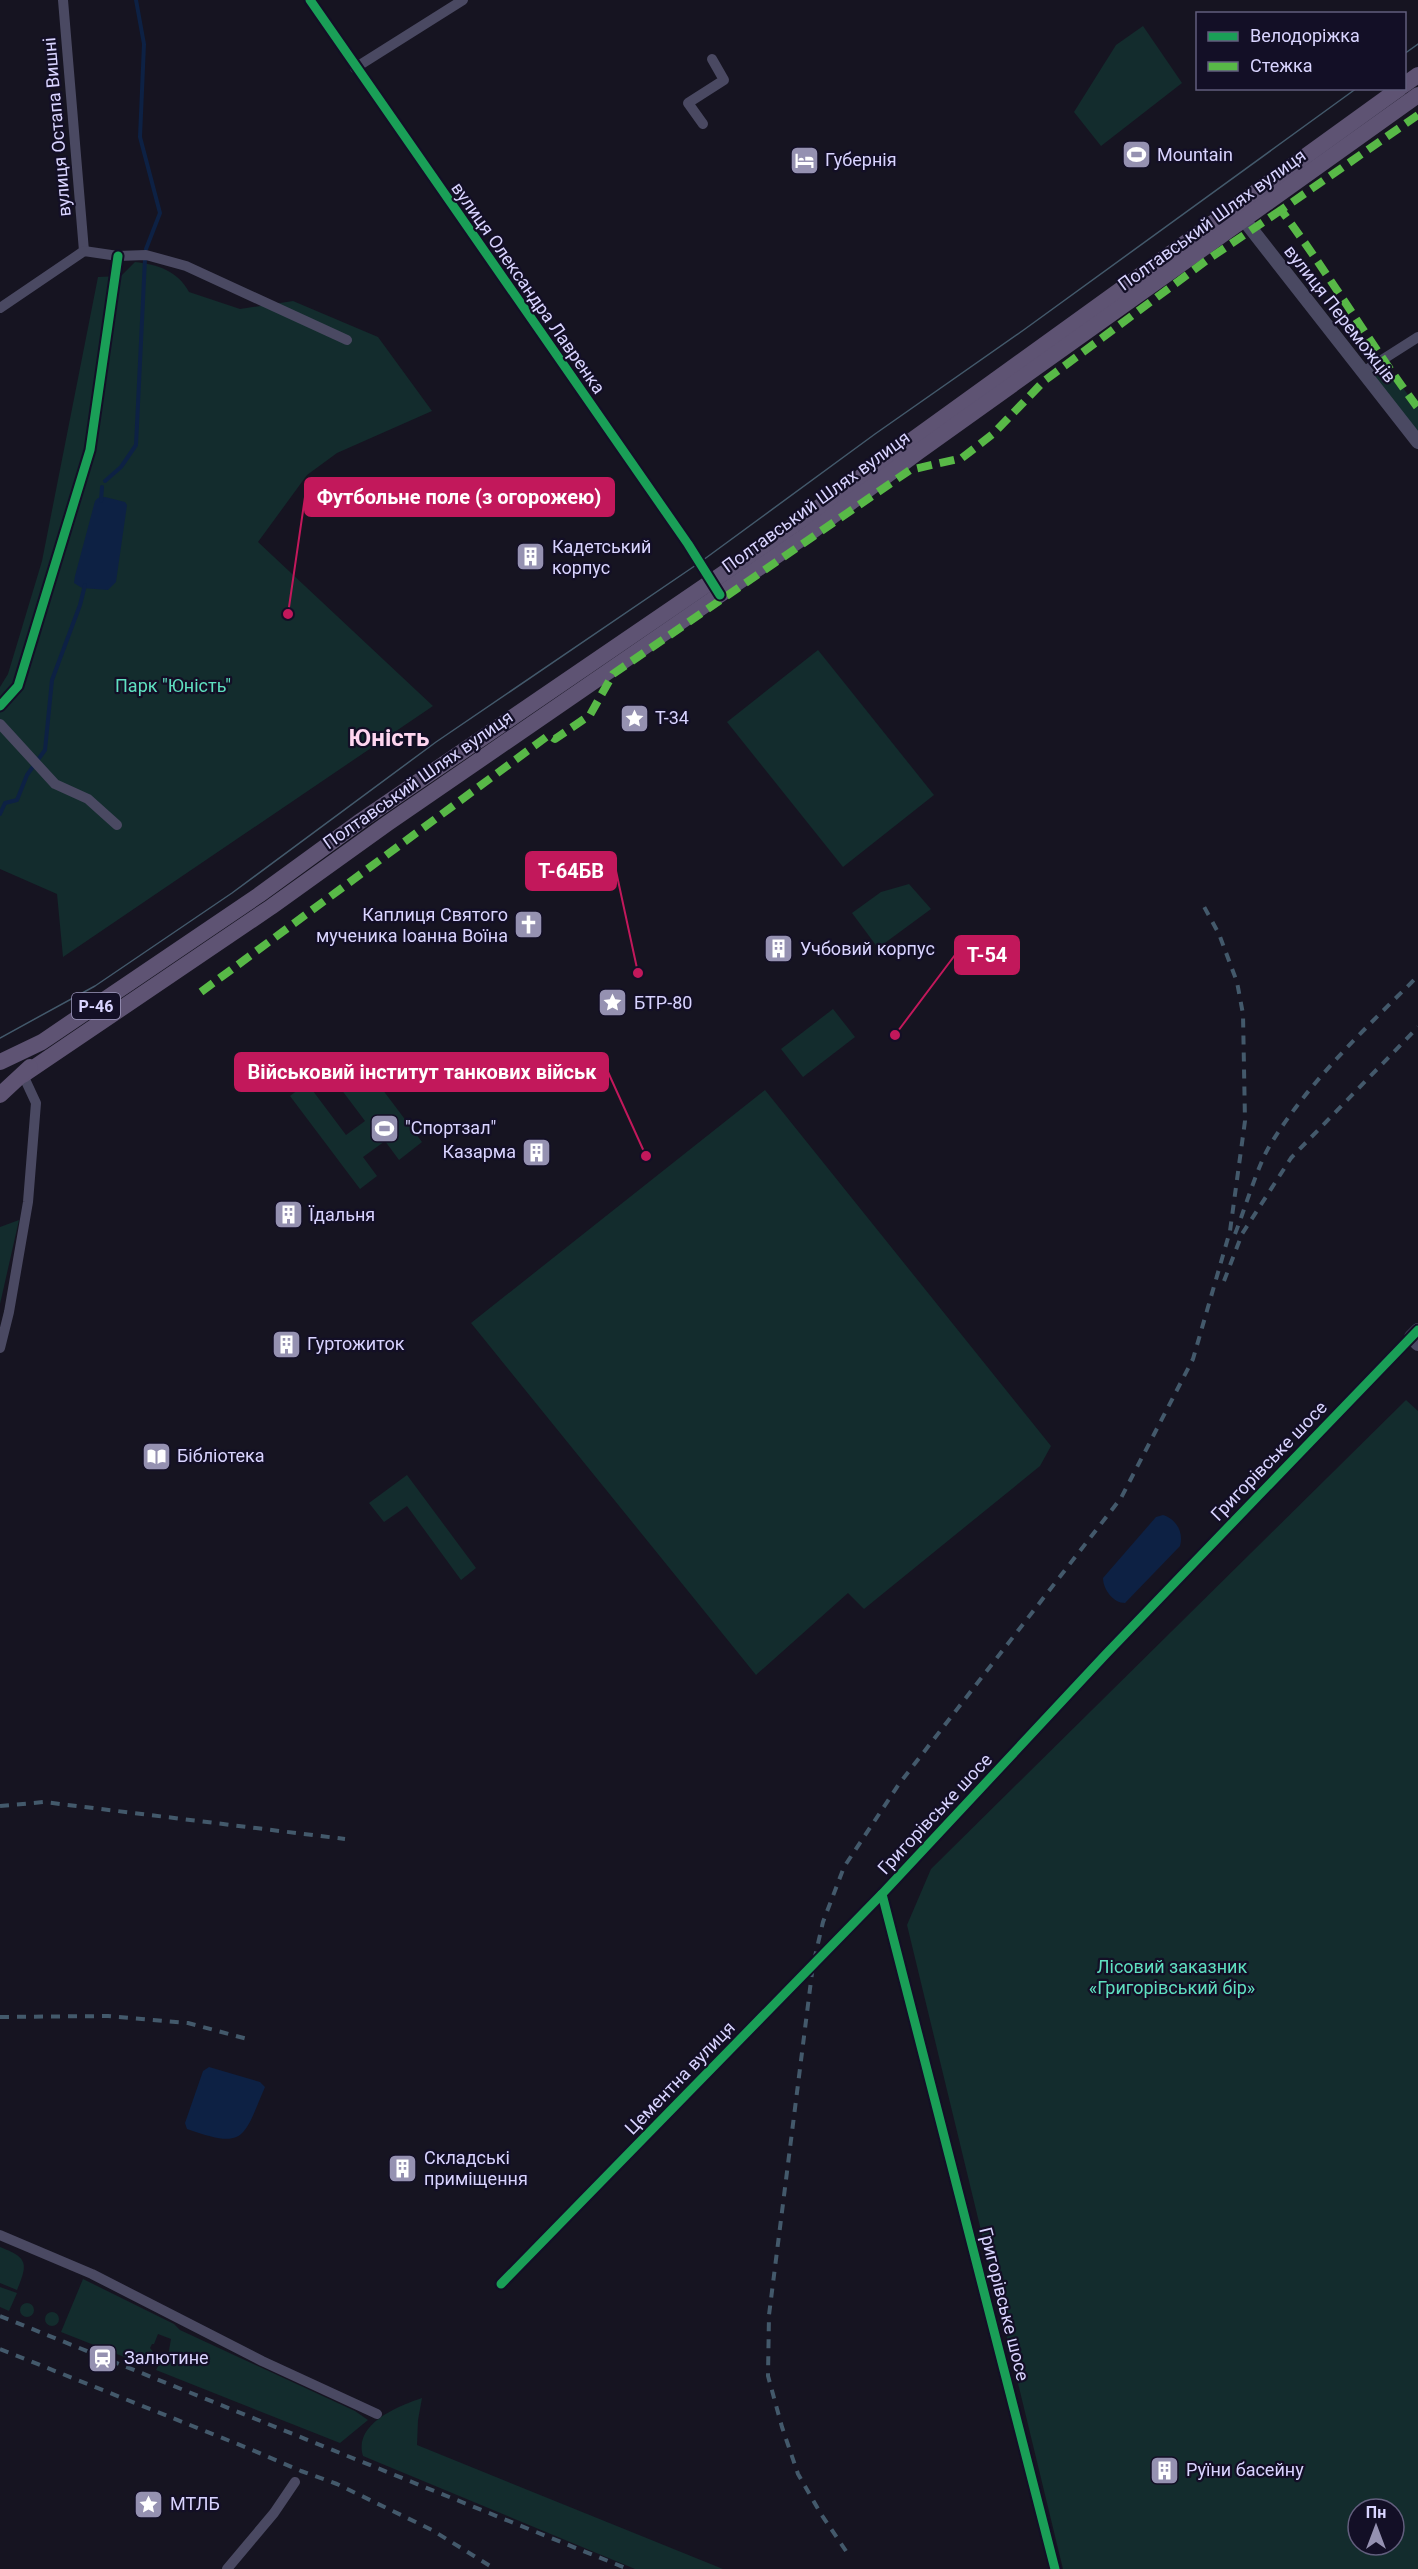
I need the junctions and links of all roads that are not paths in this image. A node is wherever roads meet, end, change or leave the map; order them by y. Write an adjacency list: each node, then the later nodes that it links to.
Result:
1 (63, 0): 10 (street, вулиця Остапа Вишні)
2 (310, 0): 5 (street, вулиця Олександра Лавренка)
3 (463, 0): 5 (street)
4 (711, 59): 8 (street)
5 (355, 68): 17 (street, вулиця Олександра Лавренка)
6 (1397, 90): 9 (main road, Полтавський Шлях вулиця)
7 (1418, 95): 9 (main road, Полтавський Шлях вулиця)
8 (703, 124)
9 (1240, 215): 15 (street, вулиця Переможців); 17 (main road, Полтавський Шлях вулиця)
10 (84, 251): 11 (street); 12 (street)
11 (118, 256): 14 (street); 18 (street)
12 (0, 308)
13 (1418, 337): 15 (street)
14 (347, 340)
15 (1363, 372): 16 (street, вулиця Переможців)
16 (1418, 442)
17 (715, 588): 21 (main road, Полтавський Шлях вулиця / Р-46); 23 (main road, Полтавський Шлях вулиця)
18 (0, 706)
19 (0, 724): 20 (street)
20 (117, 825)
21 (85, 1013): 22 (main road, Р-46); 23 (main road, Полтавський Шлях вулиця)
22 (0, 1062)
23 (23, 1075): 24 (main road, Полтавський Шлях вулиця); 26 (street)
24 (0, 1095)
25 (1416, 1337): 27 (street, Григорівське шосе)
26 (0, 1348)
27 (882, 1894): 29 (street, Цементна вулиця); 33 (street, Григорівське шосе)
28 (0, 2235): 30 (street)
29 (501, 2284)
30 (377, 2414)
31 (295, 2482): 32 (street)
32 (227, 2569)
33 (1056, 2569)

